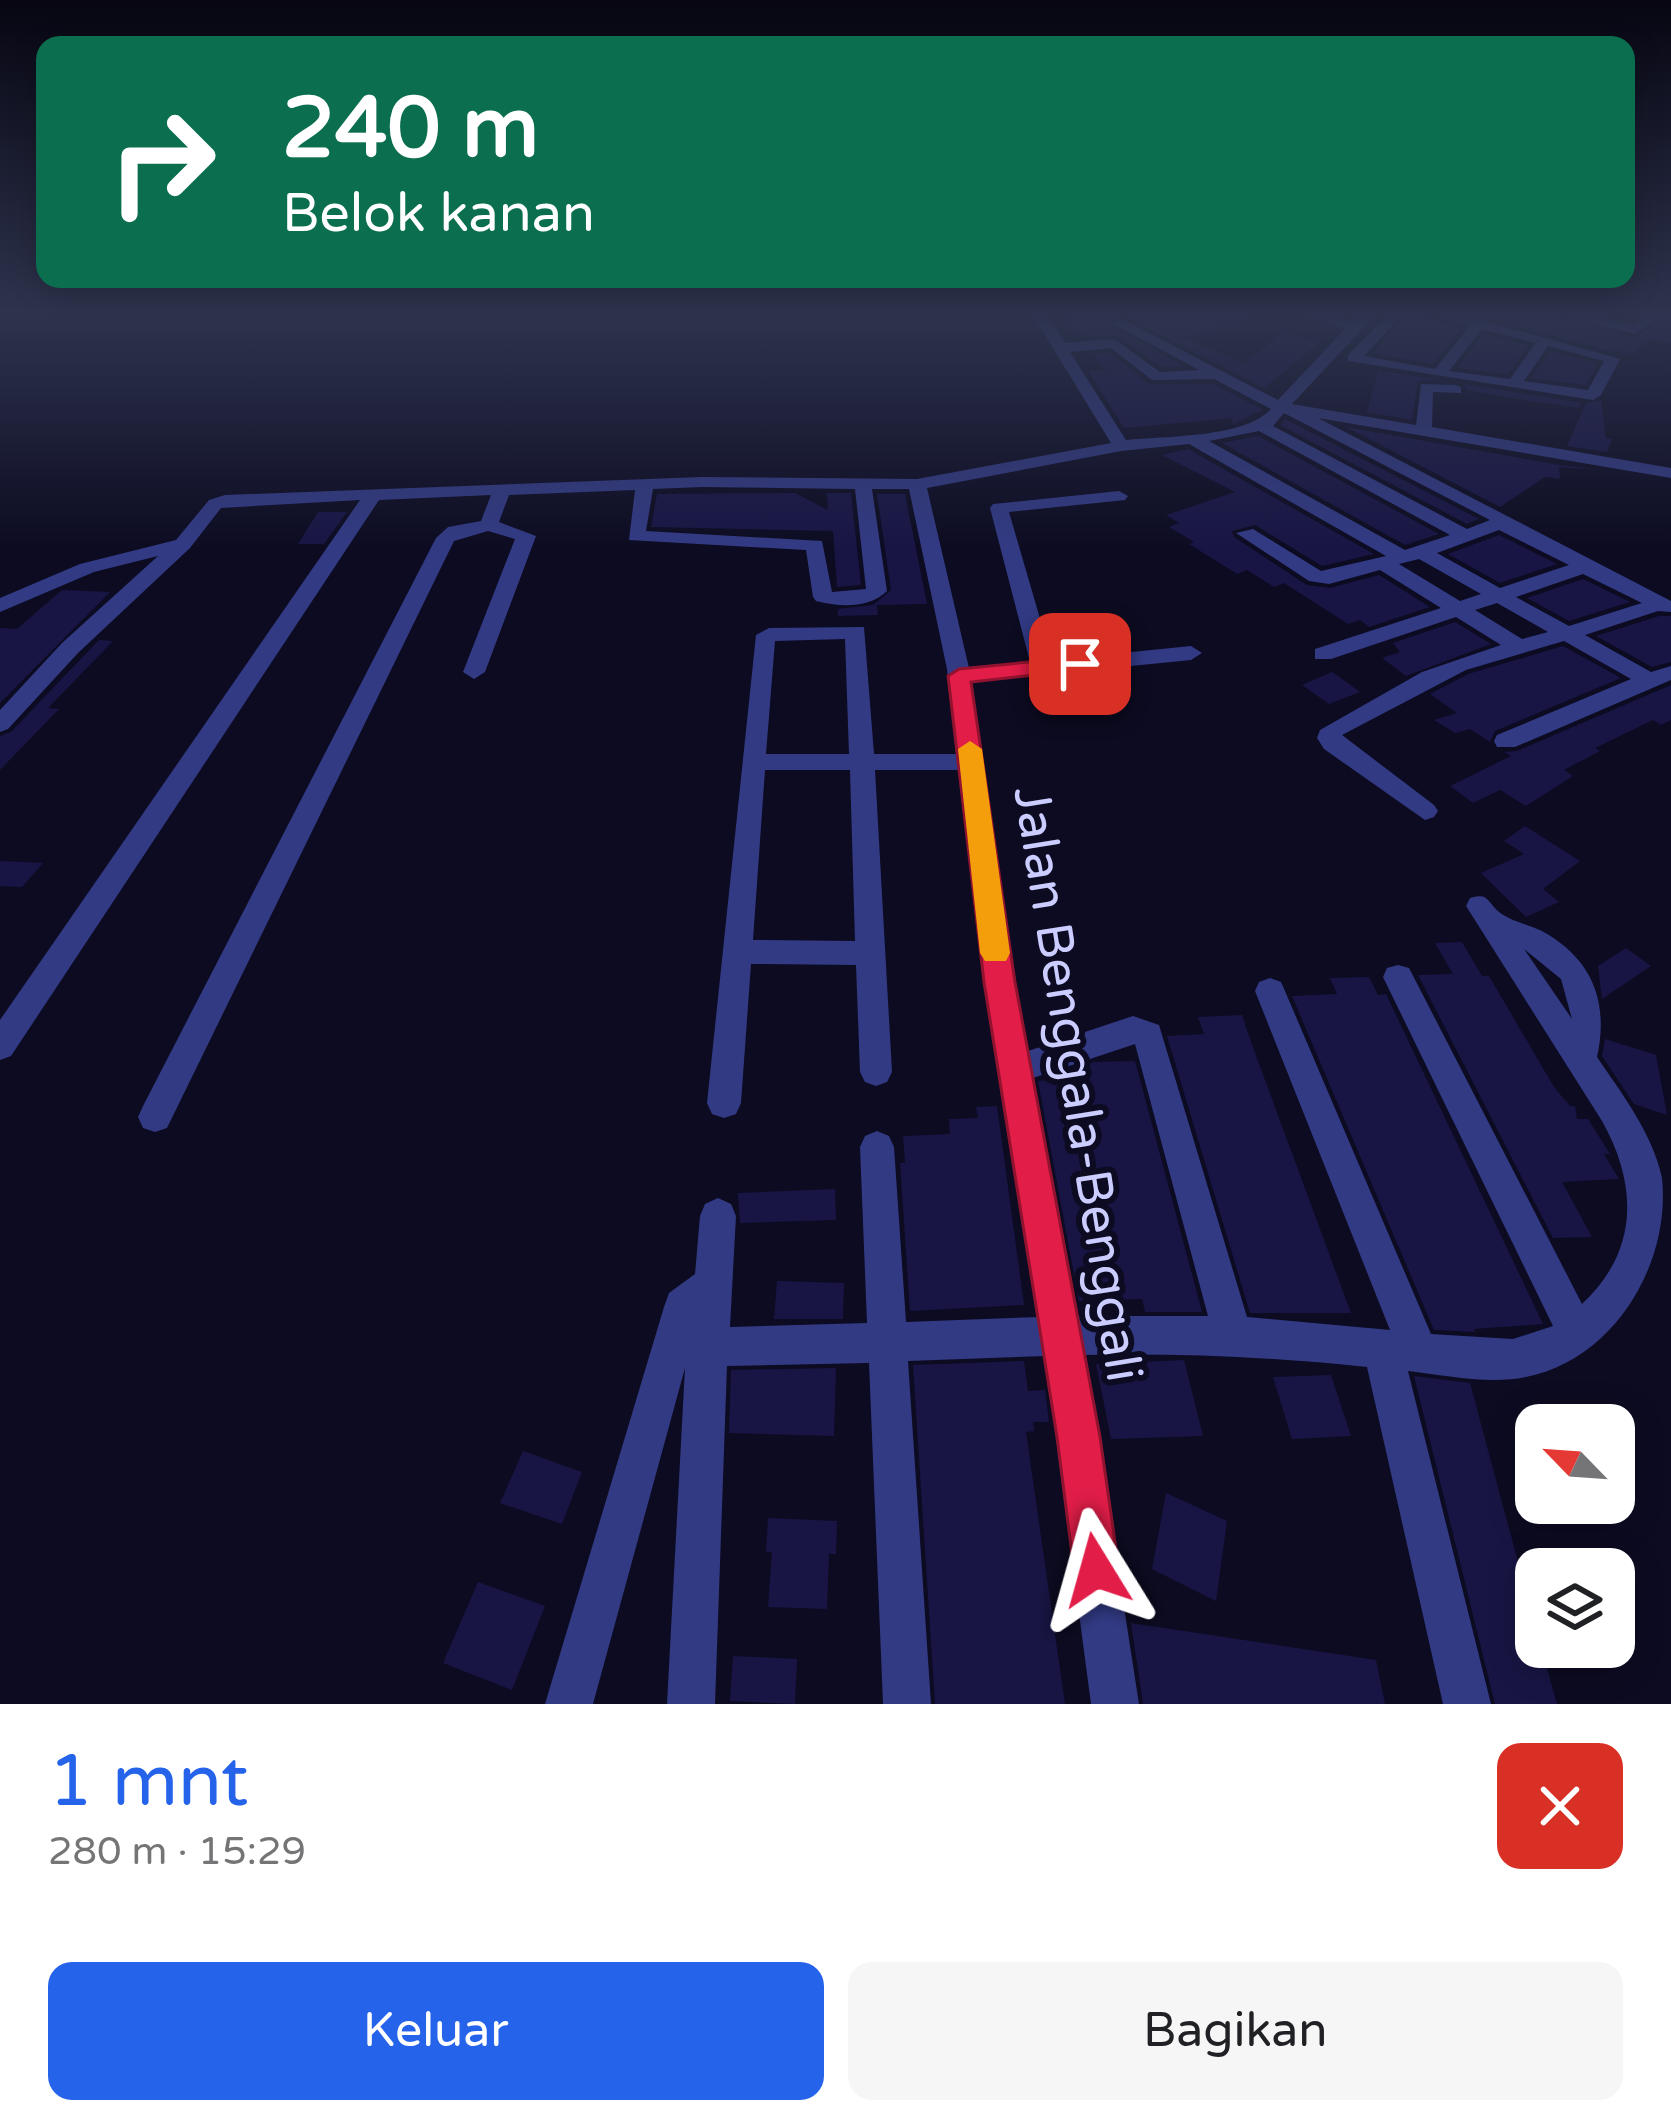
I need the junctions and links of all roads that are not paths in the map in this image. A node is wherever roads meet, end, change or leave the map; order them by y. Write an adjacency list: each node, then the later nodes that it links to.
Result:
1 (1088, 392): 13 (street)
2 (1251, 392): 9 (street)
3 (1296, 392): 9 (street)
4 (1426, 392): 11 (street)
5 (1458, 392): 8 (street)
6 (1566, 392): 7 (street)
7 (1595, 392)
8 (1524, 401)
9 (1282, 407): 10 (street); 11 (street); 22 (street)
10 (1261, 426): 12 (street); 24 (street)
11 (1424, 429): 14 (street)
12 (1193, 439): 13 (street); 26 (street)
13 (1121, 446): 16 (street)
14 (1671, 473)
15 (645, 484): 17 (street); 17 (street); 18 (street)
16 (917, 484): 17 (street); 38 (street, Jalan Benggala-Benggali)
17 (863, 485)
18 (502, 490): 19 (street); 21 (street)
19 (372, 496): 25 (street); 53 (street)
20 (1119, 496): 36 (street)
21 (489, 524): 37 (street); 57 (street)
22 (1504, 525): 24 (street); 27 (street)
23 (1246, 533): 26 (street)
24 (1469, 536): 26 (street)
25 (183, 544): 29 (street); 41 (street)
26 (1402, 557): 28 (street); 31 (street)
27 (1592, 569): 28 (street); 30 (street)
28 (1498, 594): 31 (street); 32 (street)
29 (0, 606)
30 (1665, 606): 32 (street)
31 (1457, 609): 33 (street); 35 (street)
32 (1570, 633): 33 (street); 39 (street)
33 (1520, 647): 47 (street)
34 (1190, 653): 36 (street)
35 (1323, 654)
36 (1043, 668): 38 (street)
37 (474, 672)
38 (959, 676): 46 (street, Jalan Benggala-Benggali)
39 (1660, 676): 43 (street)
40 (0, 691): 41 (street)
41 (30, 692): 42 (street)
42 (0, 724)
43 (1506, 740)
44 (753, 762): 45 (street); 45 (street); 49 (street)
45 (862, 762): 46 (street); 50 (street)
46 (973, 762): 54 (street, Jalan Benggala-Benggali)
47 (1425, 811)
48 (1486, 913): 61 (street)
49 (735, 952): 50 (street); 56 (street)
50 (870, 952): 55 (street)
51 (1398, 977): 61 (street)
52 (1270, 991): 65 (street)
53 (0, 1046)
54 (1012, 1055): 60 (street, Jalan Benggala-Benggali); 62 (street)
55 (876, 1072)
56 (724, 1103)
57 (155, 1117)
58 (877, 1147): 63 (street)
59 (718, 1216): 64 (street)
60 (1060, 1332): 62 (street); 63 (street); 69 (street, Jalan Benggala-Benggali)
61 (1577, 1334): 65 (street)
62 (1233, 1336): 65 (street)
63 (887, 1342): 64 (street); 68 (street)
64 (691, 1348): 66 (street); 67 (street)
65 (1401, 1352): 70 (street)
66 (569, 1704)
67 (691, 1704)
68 (907, 1704)
69 (1115, 1704)
70 (1467, 1704)

